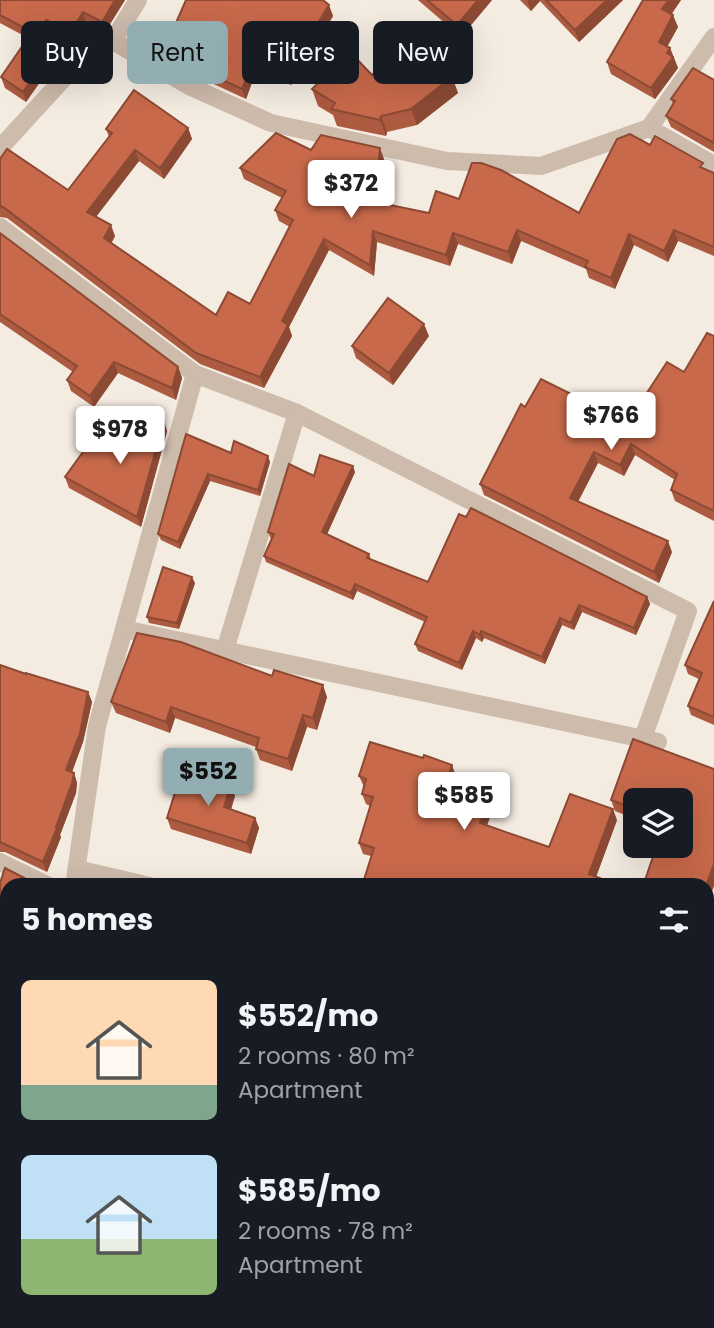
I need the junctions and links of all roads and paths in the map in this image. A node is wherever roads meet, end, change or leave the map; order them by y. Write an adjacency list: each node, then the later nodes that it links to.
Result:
1 (138, 0): 3 (street)
2 (714, 37): 5 (street)
3 (113, 41): 5 (street)
4 (59, 84): 6 (street)
5 (649, 128): 7 (street)
6 (0, 148)
7 (714, 165)
8 (0, 227): 9 (street)
9 (195, 374): 10 (street); 11 (street)
10 (297, 414): 12 (street); 12 (street)
11 (124, 629): 12 (street); 14 (street)
12 (225, 650)
13 (0, 862): 15 (street)
14 (76, 877)
15 (33, 878)

